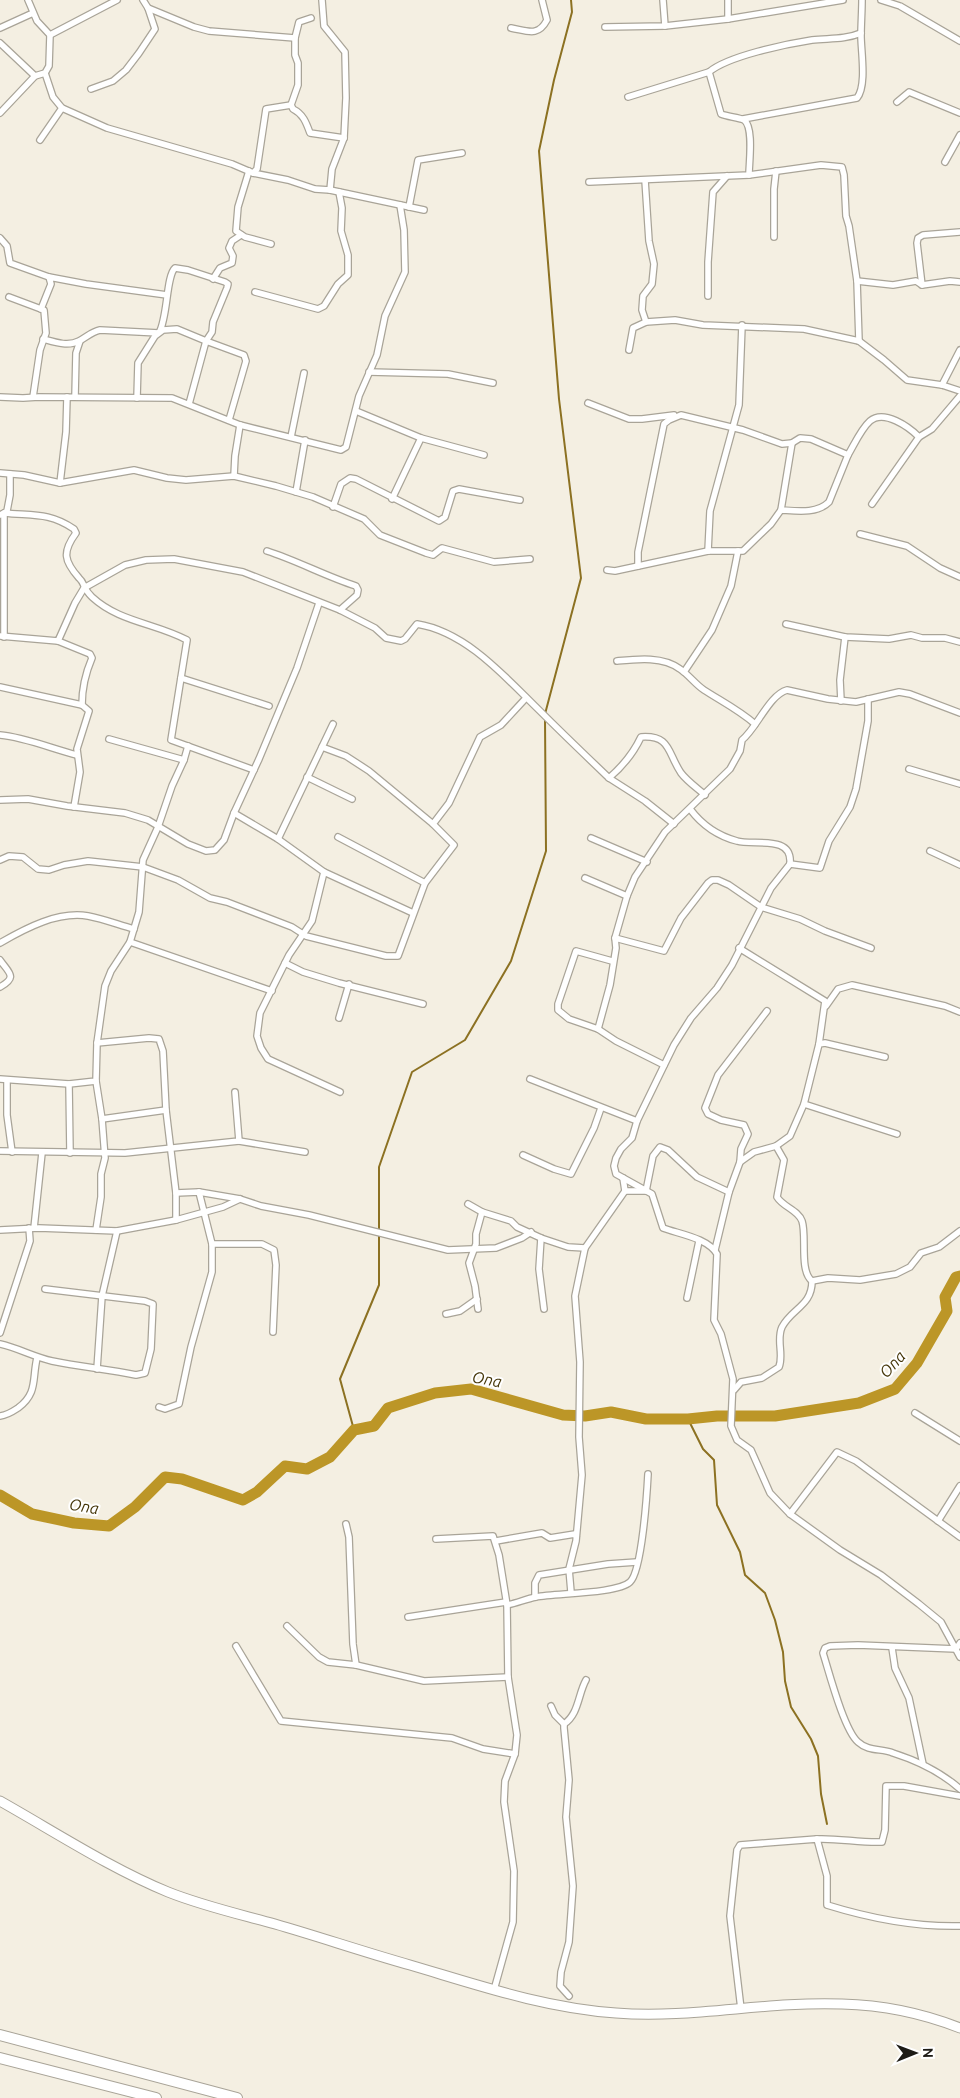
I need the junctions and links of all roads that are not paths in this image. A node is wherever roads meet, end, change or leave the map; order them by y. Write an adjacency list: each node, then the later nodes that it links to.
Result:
1 (28, 0): 12 (street)
2 (116, 0): 20 (street)
3 (143, 0): 11 (street)
4 (322, 0): 36 (street)
5 (542, 0): 18 (street)
6 (662, 0): 15 (street)
7 (728, 0): 14 (street)
8 (844, 0): 14 (street)
9 (862, 0): 19 (street)
10 (881, 0): 22 (street)
11 (148, 8): 21 (street); 27 (street)
12 (33, 13): 17 (street); 20 (street)
13 (311, 18): 21 (street)
14 (728, 19): 15 (street)
15 (665, 26): 16 (street)
16 (606, 27)
17 (0, 28)
18 (511, 28)
19 (861, 33): 25 (street); 34 (street)
20 (50, 35): 24 (street)
21 (295, 38): 30 (street)
22 (960, 41)
23 (0, 43): 26 (street)
24 (45, 72): 26 (street); 31 (street)
25 (709, 72): 28 (street); 34 (street)
26 (35, 76): 32 (street)
27 (90, 89)
28 (628, 97)
29 (897, 102): 33 (street)
30 (291, 105): 36 (street); 41 (street)
31 (62, 108): 37 (street); 41 (street)
32 (0, 113)
33 (960, 113)
34 (743, 119): 42 (street)
35 (960, 135): 39 (street)
36 (344, 138): 46 (street)
37 (40, 140)
38 (462, 154): 49 (street)
39 (945, 162)
40 (776, 171): 42 (street); 53 (street); 58 (street)
41 (251, 172): 46 (street); 52 (street)
42 (749, 175): 43 (street)
43 (727, 176): 44 (street); 63 (street)
44 (645, 180): 45 (street); 66 (street)
45 (589, 182)
46 (330, 190): 47 (street)
47 (339, 192): 48 (street); 61 (street)
48 (400, 205): 49 (street); 75 (street)
49 (409, 207): 50 (street)
50 (424, 210)
51 (960, 232): 60 (street)
52 (242, 235): 55 (street); 57 (street)
53 (774, 236)
54 (0, 238): 56 (street)
55 (271, 244)
56 (49, 277): 62 (street); 65 (street)
57 (213, 278): 62 (street); 71 (street)
58 (857, 281): 60 (street); 72 (street)
59 (960, 282): 60 (street)
60 (922, 285)
61 (255, 292)
62 (167, 295): 68 (street)
63 (708, 296)
64 (8, 297): 65 (street)
65 (41, 309): 69 (street)
66 (646, 322): 67 (street); 73 (street)
67 (742, 325): 72 (street); 92 (street)
68 (159, 333): 70 (street); 71 (street); 85 (street)
69 (43, 339): 70 (street); 82 (street)
70 (80, 341): 84 (street)
71 (206, 341): 87 (street); 90 (street)
72 (859, 341): 78 (street)
73 (629, 350)
74 (960, 350): 78 (street)
75 (369, 372): 77 (street); 88 (street)
76 (304, 373): 93 (street)
77 (493, 384)
78 (942, 385): 79 (street)
79 (960, 391)
80 (960, 396): 94 (street)
81 (0, 397): 82 (street)
82 (33, 397): 83 (street)
83 (67, 397): 84 (street); 103 (street)
84 (75, 397): 85 (street)
85 (137, 398): 87 (street)
86 (588, 403): 89 (street)
87 (189, 404): 90 (street)
88 (356, 411): 95 (street); 96 (street)
89 (681, 415): 92 (street); 116 (street)
90 (229, 420): 91 (street)
91 (240, 425): 93 (street); 102 (street)
92 (734, 428): 97 (street); 113 (street)
93 (291, 437): 96 (street)
94 (920, 437): 99 (street); 107 (street)
95 (420, 438): 98 (street); 105 (street)
96 (304, 440): 104 (street)
97 (792, 443): 99 (street); 109 (street)
98 (484, 455)
99 (848, 455): 109 (street)
100 (0, 473): 101 (street)
101 (10, 474): 103 (street); 110 (street)
102 (234, 476): 103 (street); 104 (street)
103 (60, 483)
104 (296, 492): 108 (street)
105 (392, 498): 106 (street); 108 (street)
106 (520, 500)
107 (872, 504)
108 (334, 507): 115 (street)
109 (781, 510): 114 (street)
110 (2, 514): 119 (street); 123 (street)
111 (860, 534): 118 (street)
112 (267, 551): 121 (street)
113 (708, 551): 114 (street); 116 (street)
114 (738, 551): 128 (street)
115 (530, 559)
116 (638, 566): 117 (street)
117 (607, 570)
118 (960, 577)
119 (84, 588): 120 (street); 125 (street); 129 (street)
120 (319, 603): 121 (street); 146 (street)
121 (340, 610): 131 (street)
122 (786, 624): 124 (street)
123 (2, 636): 125 (street)
124 (845, 637): 126 (street); 133 (street)
125 (58, 641): 134 (street)
126 (960, 642)
127 (617, 661): 128 (street)
128 (684, 672): 138 (street)
129 (181, 678): 135 (street); 141 (street)
130 (0, 687): 134 (street)
131 (526, 698): 148 (street); 156 (street)
132 (868, 699): 133 (street); 136 (street); 165 (street)
133 (841, 701): 138 (street)
134 (82, 705): 143 (street)
135 (269, 706)
136 (960, 713)
137 (333, 724): 142 (street)
138 (755, 724): 150 (street)
139 (0, 735): 143 (street)
140 (109, 739): 144 (street)
141 (188, 746): 144 (street); 146 (street)
142 (322, 747): 147 (street); 156 (street)
143 (77, 755): 153 (street)
144 (184, 760): 158 (street)
145 (909, 769): 149 (street)
146 (254, 770): 155 (street)
147 (307, 777): 152 (street); 161 (street)
148 (609, 778): 150 (street); 157 (street)
149 (960, 784)
150 (705, 795): 154 (street)
151 (0, 800): 153 (street)
152 (352, 800)
153 (74, 807): 158 (street)
154 (690, 809): 157 (street); 165 (street)
155 (234, 813): 158 (street); 161 (street)
156 (433, 824): 170 (street)
157 (674, 824): 164 (street)
158 (158, 827): 167 (street)
159 (338, 838): 170 (street)
160 (591, 838): 164 (street)
161 (278, 839): 168 (street)
162 (930, 851): 166 (street)
163 (0, 860): 167 (street)
164 (647, 862): 171 (street)
165 (790, 864): 172 (street)
166 (960, 865)
167 (143, 868): 174 (street); 175 (street)
168 (324, 872): 173 (street); 175 (street)
169 (585, 878): 171 (street)
170 (425, 883): 173 (street)
171 (627, 896): 176 (street)
172 (761, 907): 176 (street); 179 (street); 180 (street)
173 (413, 913): 175 (street)
174 (134, 929): 177 (street); 178 (street)
175 (303, 934): 183 (street)
176 (615, 938): 182 (street)
177 (0, 942)
178 (130, 942): 186 (street); 193 (street)
179 (739, 948): 188 (street); 196 (street)
180 (871, 948)
181 (0, 960): 185 (street)
182 (612, 961): 192 (street); 192 (street)
183 (285, 963): 184 (street); 186 (street)
184 (349, 984): 187 (street); 191 (street)
185 (0, 987)
186 (272, 991): 203 (street)
187 (423, 1004)
188 (826, 1006): 190 (street); 194 (street)
189 (767, 1011): 220 (street)
190 (960, 1012)
191 (339, 1018)
192 (598, 1029): 196 (street)
193 (97, 1043): 200 (street); 206 (street)
194 (819, 1044): 195 (street); 204 (street)
195 (885, 1057)
196 (664, 1065): 208 (street)
197 (0, 1079): 199 (street)
198 (530, 1079): 205 (street)
199 (7, 1080): 201 (street); 214 (street)
200 (96, 1082): 201 (street); 207 (street)
201 (69, 1084): 218 (street)
202 (235, 1092): 210 (street)
203 (340, 1092)
204 (804, 1104): 209 (street); 211 (street)
205 (601, 1108): 208 (street); 219 (street)
206 (166, 1110): 207 (street); 212 (street)
207 (102, 1119): 217 (street)
208 (637, 1121): 221 (street)
209 (896, 1134)
210 (239, 1141): 212 (street); 215 (street)
211 (776, 1146): 220 (street); 244 (street)
212 (171, 1148): 217 (street); 226 (street)
213 (0, 1151): 214 (street)
214 (12, 1152): 216 (street)
215 (305, 1152)
216 (42, 1153): 218 (street); 232 (street)
217 (104, 1153): 218 (street); 234 (street)
218 (70, 1154)
219 (523, 1155)
220 (740, 1162): 225 (street)
221 (623, 1178): 222 (street); 223 (street)
222 (625, 1191): 223 (street); 242 (street)
223 (646, 1191): 225 (street); 239 (street)
224 (199, 1192): 226 (street); 227 (street); 229 (street)
225 (730, 1192): 243 (street)
226 (176, 1193): 231 (street)
227 (240, 1199): 229 (street); 241 (street)
228 (468, 1204): 230 (street)
229 (205, 1212): 231 (street); 240 (street)
230 (482, 1212): 237 (street); 241 (street)
231 (176, 1220): 235 (street)
232 (32, 1228): 233 (street); 234 (street); 253 (street)
233 (0, 1230)
234 (96, 1230): 235 (street)
235 (117, 1231): 246 (street)
236 (960, 1231): 244 (street)
237 (531, 1232): 238 (street); 241 (street)
238 (541, 1238): 242 (street); 250 (street)
239 (699, 1240): 243 (street); 247 (street)
240 (212, 1244): 252 (street); 258 (street)
241 (473, 1248): 248 (street)
242 (585, 1248): 267 (street)
243 (715, 1250): 257 (street)
244 (812, 1281): 257 (street)
245 (45, 1289): 246 (street)
246 (102, 1296): 256 (street); 256 (street)
247 (687, 1298)
248 (478, 1299): 249 (street); 251 (street)
249 (478, 1309)
250 (544, 1309)
251 (446, 1314)
252 (273, 1332)
253 (0, 1333)
254 (0, 1344): 255 (street)
255 (37, 1358): 256 (street); 260 (street)
256 (97, 1369)
257 (734, 1390): 264 (street)
258 (160, 1407)
259 (915, 1413): 261 (street)
260 (0, 1416)
261 (960, 1441)
262 (648, 1474): 271 (street)
263 (960, 1486): 265 (street)
264 (790, 1514): 265 (street); 279 (street)
265 (938, 1521): 268 (street)
266 (346, 1524): 282 (street)
267 (576, 1536): 270 (street); 272 (street)
268 (960, 1537)
269 (436, 1539): 270 (street)
270 (496, 1540): 275 (street)
271 (637, 1562): 272 (street); 273 (street)
272 (569, 1569): 273 (street); 274 (street)
273 (571, 1592): 274 (street)
274 (535, 1597): 275 (street)
275 (507, 1604): 276 (street); 283 (street)
276 (408, 1617)
277 (287, 1626): 282 (street)
278 (236, 1646): 287 (street)
279 (958, 1646): 280 (street); 281 (street)
280 (892, 1648): 288 (street); 288 (street)
281 (960, 1657)
282 (356, 1665): 283 (street)
283 (508, 1677): 287 (street)
284 (586, 1680): 286 (street)
285 (551, 1706): 286 (street)
286 (564, 1724): 295 (street)
287 (515, 1754): 294 (street)
288 (924, 1764): 289 (street)
289 (960, 1789)
290 (960, 1796): 292 (street)
291 (0, 1800): 294 (highway)
292 (817, 1839): 293 (street); 296 (street)
293 (960, 1926)
294 (494, 1990): 296 (highway)
295 (569, 1996)
296 (741, 2009): 297 (highway)
297 (960, 2028)
298 (0, 2035): 301 (highway)
299 (0, 2058): 300 (highway)
300 (156, 2098)
301 (236, 2098)

